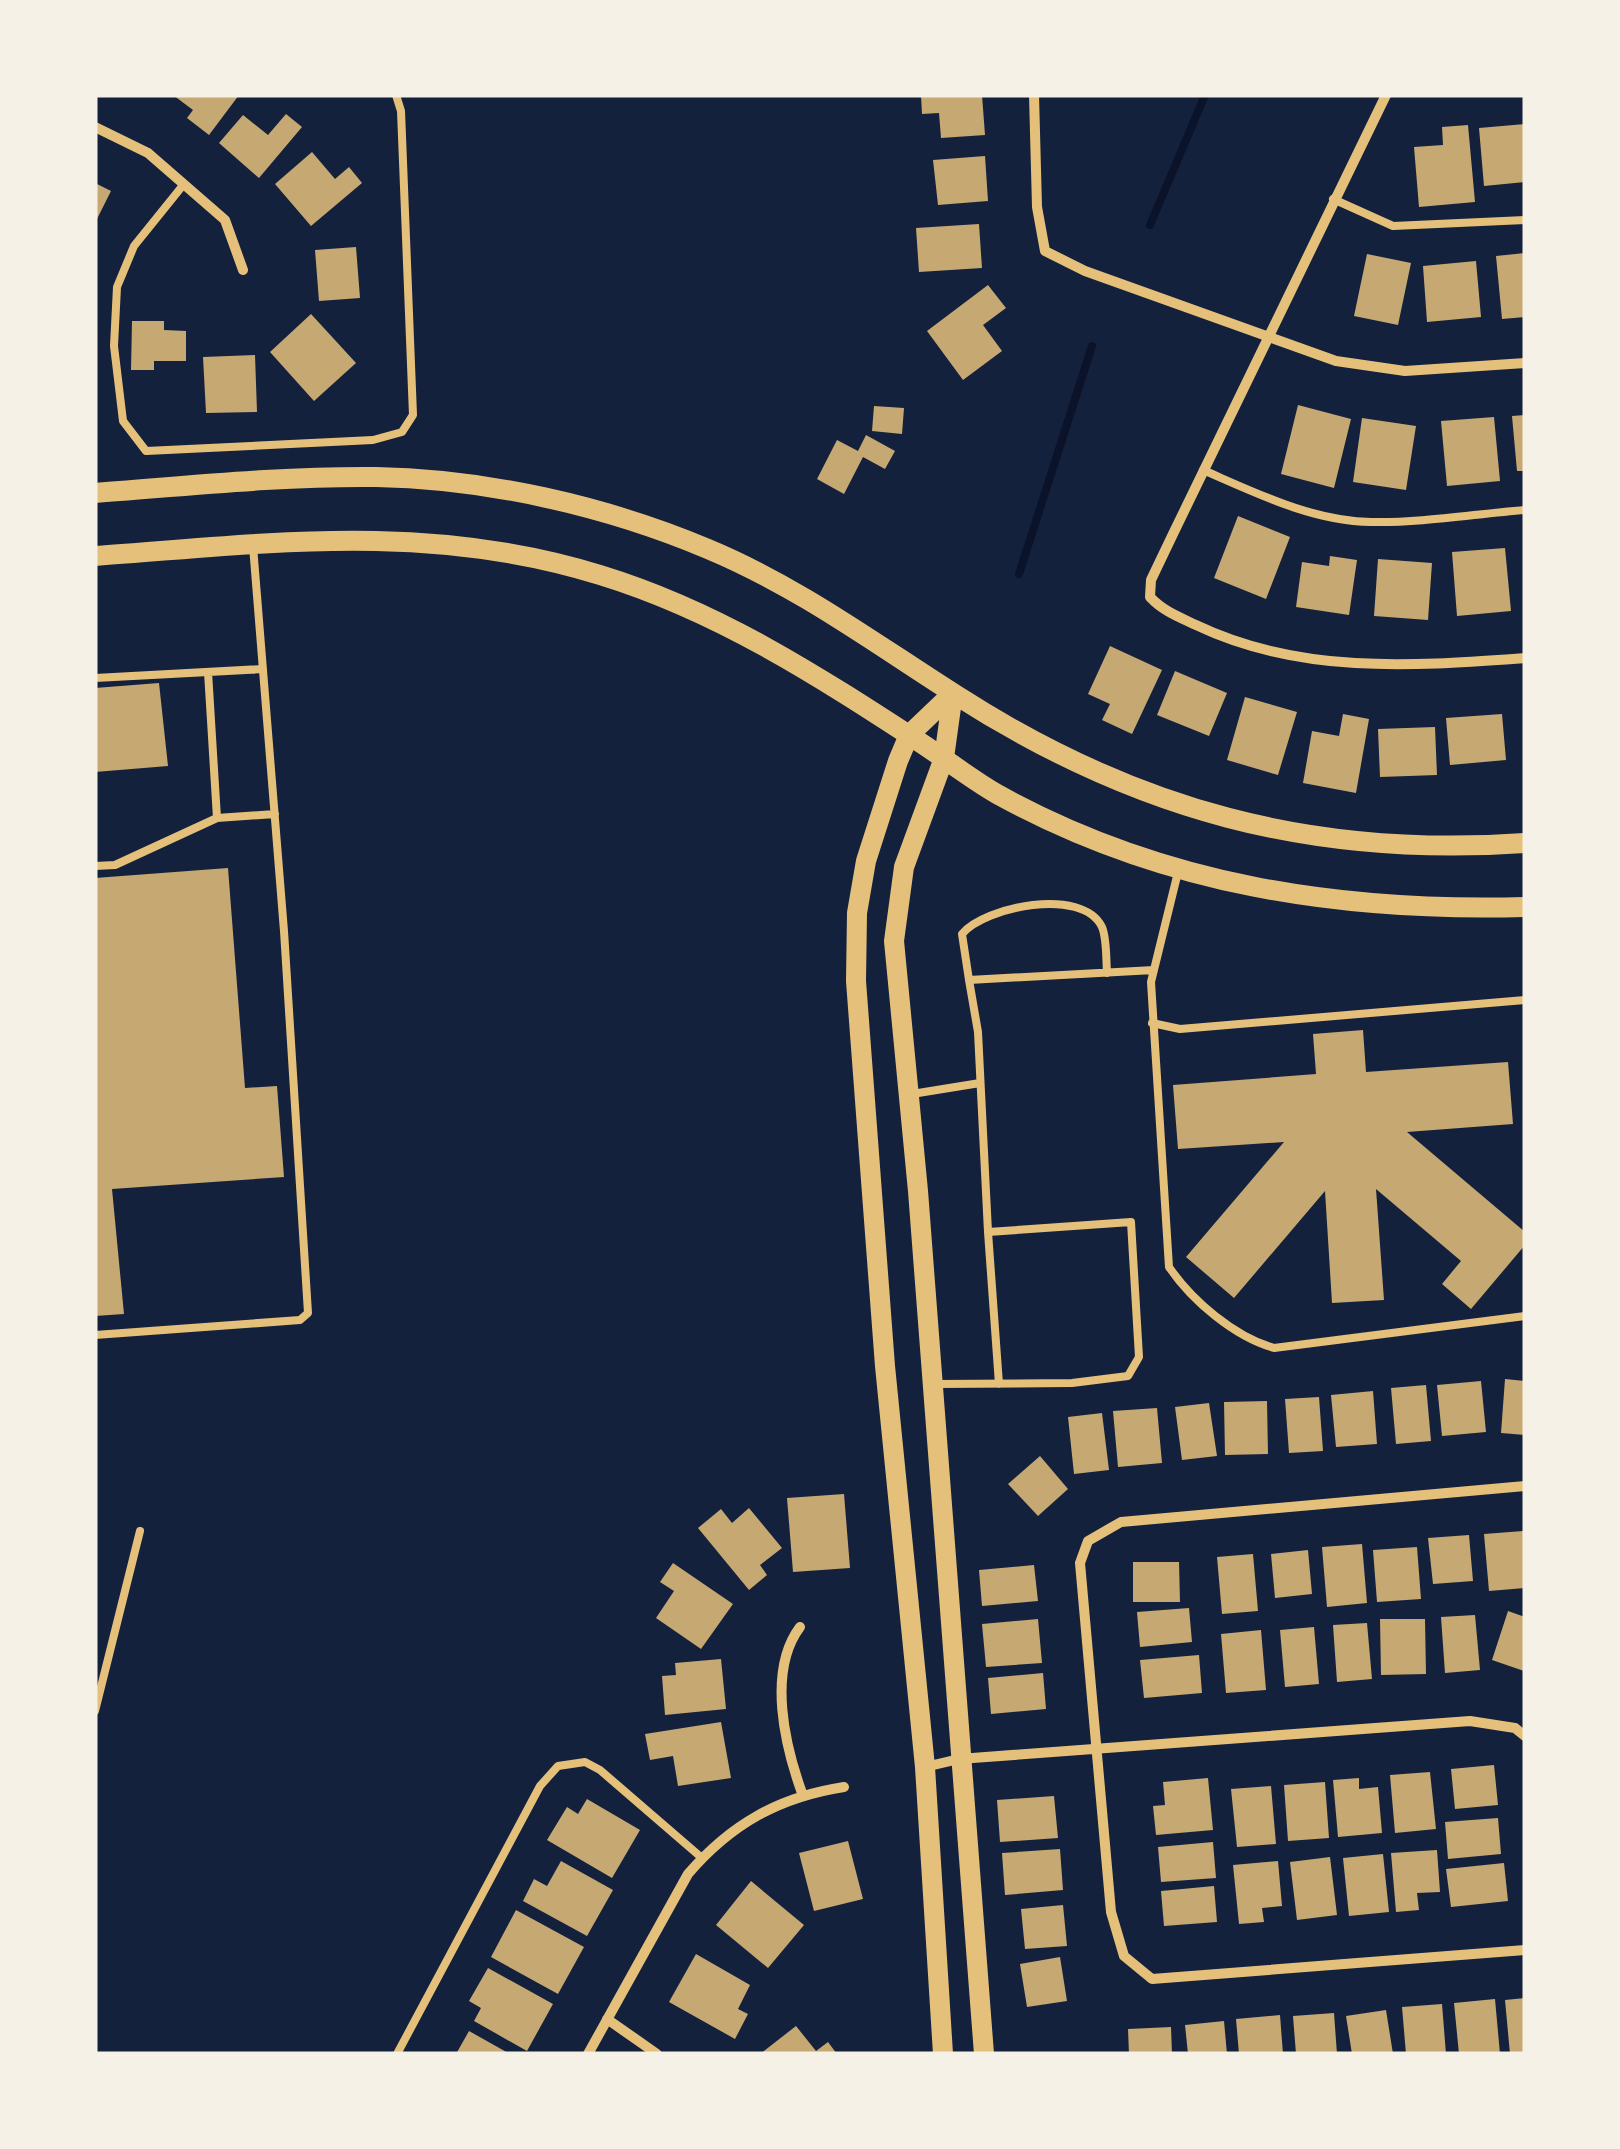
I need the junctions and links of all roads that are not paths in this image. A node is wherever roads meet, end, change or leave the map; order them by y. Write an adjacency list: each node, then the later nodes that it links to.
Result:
1 (396, 95): 5 (lane)
2 (1034, 95): 9 (street)
3 (1386, 95): 6 (street)
4 (95, 127): 5 (street)
5 (184, 184): 8 (street)
6 (1333, 199): 7 (lane); 9 (street)
7 (1525, 220)
8 (243, 270)
9 (1266, 340): 10 (street); 11 (street)
10 (1525, 362)
11 (1203, 470): 13 (lane); 16 (street)
12 (95, 492): 20 (main road)
13 (1525, 510)
14 (253, 544): 15 (main road); 17 (lane); 21 (main road)
15 (95, 556)
16 (1525, 658)
17 (263, 669): 18 (lane); 23 (lane)
18 (208, 672): 19 (lane); 24 (lane)
19 (95, 678)
20 (952, 693): 21 (main road); 22 (main road); 25 (main road)
21 (909, 736): 22 (main road); 48 (main road)
22 (944, 758): 27 (main road); 35 (main road)
23 (274, 814): 24 (lane); 38 (lane)
24 (218, 818): 26 (lane)
25 (1525, 843)
26 (95, 866)
27 (1178, 868): 28 (main road); 29 (lane)
28 (1525, 906)
29 (1154, 970): 30 (lane); 33 (lane)
30 (1108, 973): 31 (lane); 31 (lane)
31 (969, 980): 34 (lane)
32 (1525, 1000): 33 (lane)
33 (1152, 1023): 37 (lane)
34 (980, 1082): 35 (lane); 36 (lane)
35 (908, 1094): 39 (main road)
36 (988, 1232): 40 (lane); 40 (lane)
37 (1525, 1316)
38 (95, 1335)
39 (930, 1384): 40 (lane); 47 (main road)
40 (999, 1384)
41 (1525, 1486): 46 (street)
42 (140, 1531): 44 (lane)
43 (800, 1627): 50 (street)
44 (95, 1711)
45 (1525, 1736): 46 (street)
46 (1094, 1750): 47 (street); 52 (street)
47 (959, 1759): 48 (street); 58 (main road)
48 (926, 1766): 57 (main road)
49 (844, 1787): 50 (street)
50 (802, 1794): 51 (street)
51 (702, 1858): 53 (street); 54 (lane)
52 (1525, 1950)
53 (607, 2019): 55 (street); 56 (street)
54 (396, 2054)
55 (588, 2054)
56 (657, 2054)
57 (943, 2054)
58 (984, 2054)

